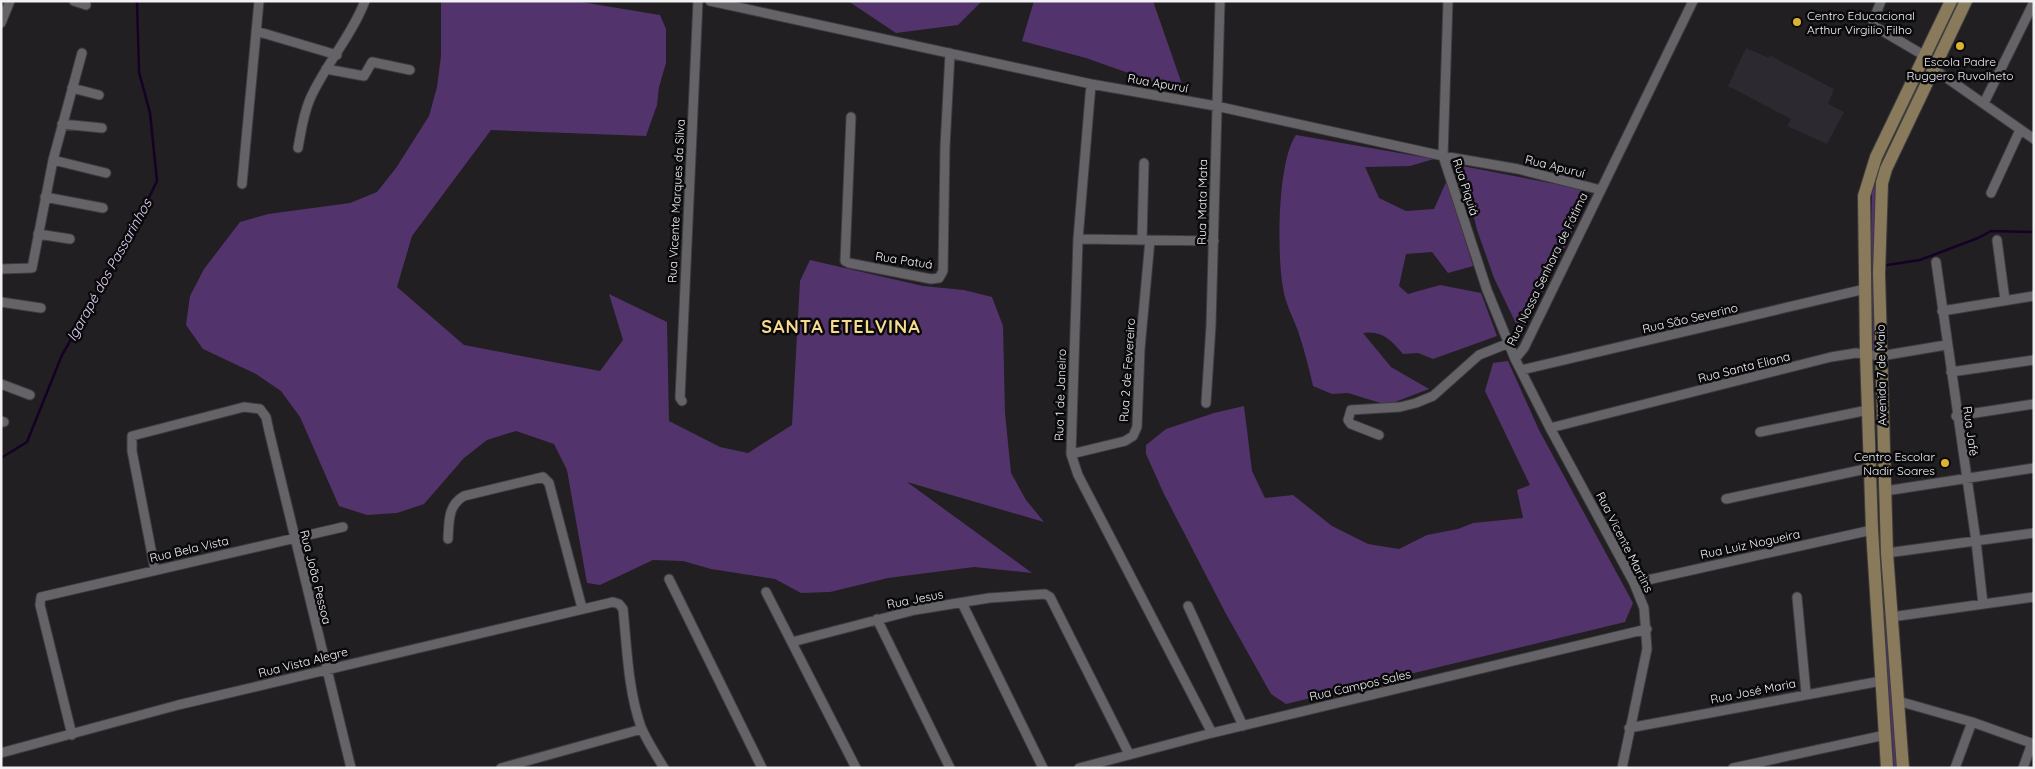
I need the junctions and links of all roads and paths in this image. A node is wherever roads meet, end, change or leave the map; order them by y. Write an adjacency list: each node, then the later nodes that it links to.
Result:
1 (10, 1): 15 (street)
2 (74, 1): 14 (street)
3 (258, 1): 16 (street)
4 (365, 1): 19 (street)
5 (698, 1): 68 (street, Rua Vicente Marques da Silva)
6 (710, 1): 18 (street, Rua Apuruí)
7 (1220, 1): 28 (street, Rua Mata Mata)
8 (1448, 1): 35 (street, Rua Piquiá)
9 (1694, 1): 40 (street, Rua Nossa Senhora de Fátima)
10 (1881, 1): 20 (street)
11 (1951, 1): 20 (main road, Avenida 7 de Maio)
12 (1966, 1): 22 (main road, Avenida 7 de Maio)
13 (2034, 2): 27 (street)
14 (86, 5)
15 (1, 23)
16 (256, 31): 19 (street); 39 (street)
17 (82, 53): 25 (street)
18 (950, 53): 24 (street, Rua Apuruí); 29 (street, Rua Patuá)
19 (337, 54): 21 (street)
20 (1925, 56): 52 (main road, Avenida 7 de Maio)
21 (326, 69): 23 (street); 34 (street)
22 (1934, 69): 27 (street); 61 (main road, Avenida 7 de Maio)
23 (410, 70)
24 (1091, 84): 28 (street, Rua Apuruí); 45 (street, Rua 1 de Janeiro)
25 (72, 88): 26 (street); 30 (street)
26 (98, 95)
27 (1984, 103): 32 (street)
28 (1216, 106): 35 (street, Rua Apuruí); 49 (street, Rua Mata Mata)
29 (851, 117)
30 (62, 124): 31 (street); 36 (street)
31 (102, 128)
32 (2020, 130): 33 (street); 41 (street)
33 (2034, 139)
34 (298, 148)
35 (1443, 156): 40 (street, Rua Apuruí); 58 (street, Rua Piquiá)
36 (53, 160): 38 (street); 42 (street)
37 (1144, 163): 47 (street, Rua 2 de Fevereiro)
38 (106, 173)
39 (242, 184)
40 (1601, 190): 62 (street, Rua Nossa Senhora de Fátima)
41 (1991, 193)
42 (45, 197): 43 (street); 44 (street)
43 (103, 208)
44 (38, 234): 46 (street); 51 (street)
45 (1078, 238): 47 (street); 76 (street, Rua 1 de Janeiro)
46 (70, 239)
47 (1146, 240): 49 (street); 76 (street, Rua 2 de Fevereiro)
48 (1997, 240): 54 (street)
49 (1214, 241): 69 (street, Rua Mata Mata)
50 (1936, 262): 57 (street, Rua Jafé)
51 (1, 269)
52 (1865, 289): 60 (main road, Avenida 7 de Maio); 64 (street, Rua São Severino)
53 (2034, 296): 54 (street)
54 (2005, 300): 57 (street)
55 (1, 302): 56 (street)
56 (41, 308)
57 (1942, 311): 59 (street, Rua Jafé)
58 (1509, 343): 62 (street, Rua Piquiá); 75 (street)
59 (1946, 345): 61 (street, Rua Santa Eliana); 65 (street, Rua Jafé)
60 (1866, 353): 61 (street, Rua Santa Eliana); 71 (main road, Avenida 7 de Maio); 73 (street, Rua Santa Eliana)
61 (1881, 356): 80 (main road, Avenida 7 de Maio)
62 (1516, 358): 64 (street, Rua Piquiá)
63 (2034, 360): 65 (street)
64 (1521, 370): 73 (street, Rua Vicente Martins)
65 (1951, 372): 72 (street, Rua Jafé)
66 (1, 384): 67 (street)
67 (30, 395)
68 (682, 401)
69 (1206, 403)
70 (2034, 404): 72 (street)
71 (1868, 410): 74 (street); 77 (main road, Avenida 7 de Maio)
72 (1956, 416): 79 (street, Rua Jafé)
73 (1550, 428): 91 (street, Rua Vicente Martins)
74 (1760, 432)
75 (1379, 436)
76 (1070, 454): 111 (street, Rua 1 de Janeiro)
77 (1870, 468): 81 (street); 83 (main road, Avenida 7 de Maio)
78 (2034, 468): 79 (street)
79 (1965, 477): 80 (street); 87 (street, Rua Jafé)
80 (1885, 491): 88 (main road, Avenida 7 de Maio)
81 (1726, 499)
82 (343, 528): 85 (street, Rua Bela Vista)
83 (1872, 530): 91 (street, Rua Luiz Nogueira); 104 (main road, Avenida 7 de Maio)
84 (2034, 533): 87 (street)
85 (294, 538): 89 (street, Rua Bela Vista); 89 (street, Rua João Pessoa); 103 (street, Rua João Pessoa)
86 (448, 539): 98 (street)
87 (1976, 541): 88 (street); 96 (street, Rua Jafé)
88 (1887, 553): 99 (main road, Avenida 7 de Maio)
89 (155, 570): 112 (street, Rua Bela Vista)
90 (669, 579): 120 (street)
91 (1634, 583): 101 (street, Rua Vicente Martins)
92 (766, 592): 102 (street)
93 (1798, 597): 105 (street)
94 (2034, 597): 96 (street)
95 (962, 603): 100 (street, Rua Jesus); 116 (street, Rua Jesus); 123 (street)
96 (1983, 604): 99 (street)
97 (1188, 606): 108 (street)
98 (582, 608): 103 (street, Rua Vista Alegre); 110 (street, Rua Vista Alegre)
99 (1891, 617): 106 (main road, Avenida 7 de Maio)
100 (877, 619): 102 (street, Rua Jesus); 122 (street)
101 (1647, 629): 108 (street, Rua Campos Sales); 109 (street, Rua Vicente Martins)
102 (792, 642): 121 (street)
103 (327, 669): 112 (street, Rua Vista Alegre); 117 (street, Rua João Pessoa)
104 (1881, 680): 105 (street, Rua José Maria); 113 (main road, Avenida 7 de Maio)
105 (1806, 694): 109 (street, Rua José Maria)
106 (1898, 701): 107 (street); 128 (main road, Avenida 7 de Maio)
107 (1972, 722): 114 (street); 129 (street)
108 (1243, 726): 111 (street, Rua Campos Sales)
109 (1629, 728): 125 (street, Rua Vicente Martins)
110 (642, 729): 118 (street); 119 (street)
111 (1212, 733): 116 (street, Rua Campos Sales)
112 (72, 735): 115 (street, Rua Vista Alegre)
113 (1885, 735): 126 (street); 127 (main road, Avenida 7 de Maio)
114 (2033, 743): 130 (street)
115 (1, 753)
116 (1129, 754): 124 (street, Rua Campos Sales)
117 (351, 768)
118 (501, 768)
119 (664, 768)
120 (762, 768)
121 (856, 768)
122 (950, 768)
123 (1043, 768)
124 (1079, 768)
125 (1622, 768)
126 (1733, 768)
127 (1887, 768)
128 (1903, 768)
129 (1955, 768)
130 (2023, 768)

